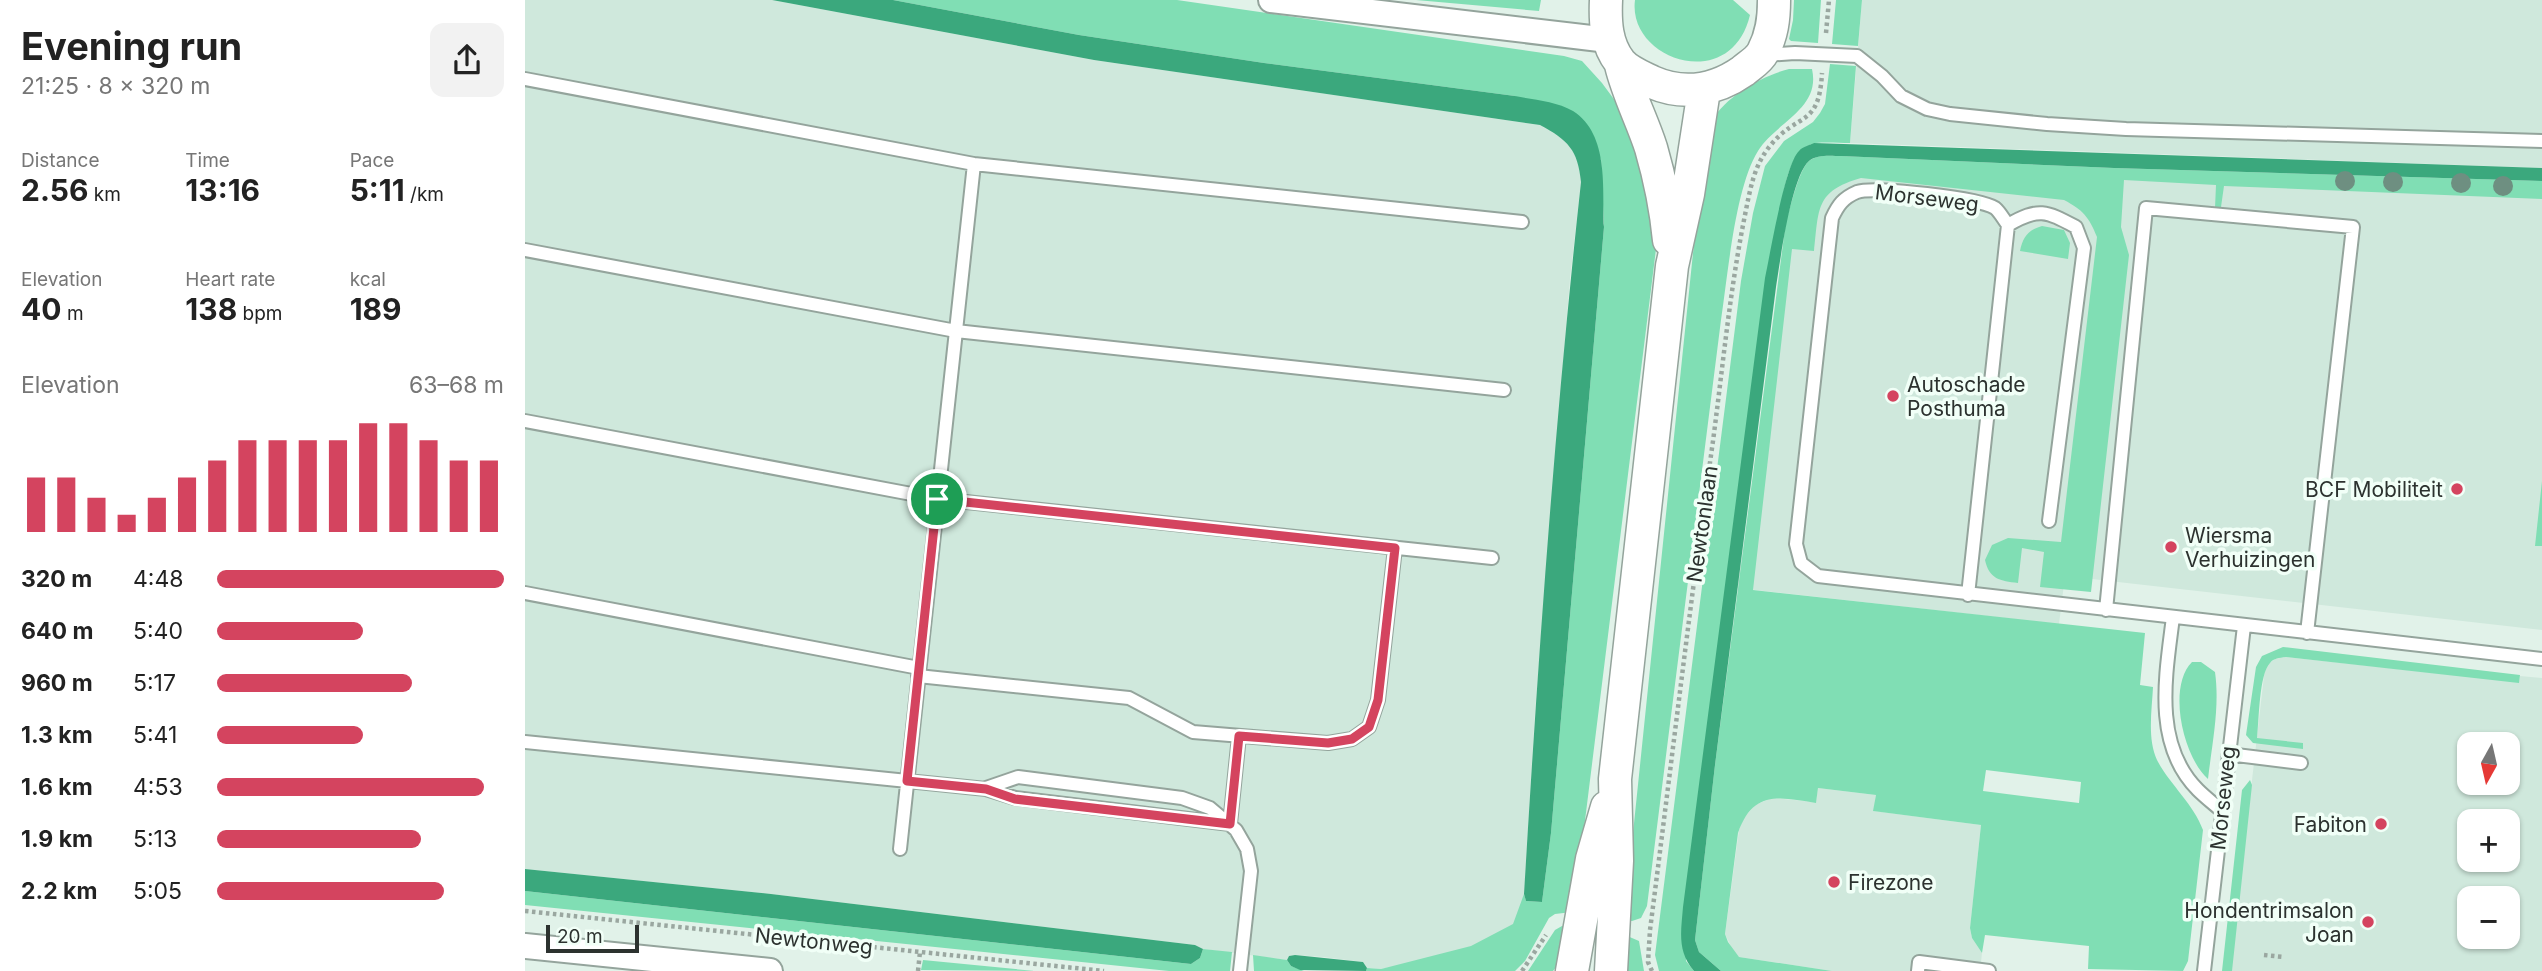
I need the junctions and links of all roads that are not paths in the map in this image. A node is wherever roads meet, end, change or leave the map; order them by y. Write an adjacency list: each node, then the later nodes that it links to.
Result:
1 (1271, 0): 4 (street)
2 (1606, 0): 4 (street)
3 (1774, 0): 5 (street)
4 (1615, 53): 7 (street); 13 (street)
5 (1762, 55): 7 (street); 8 (lane)
6 (525, 79): 9 (lane)
7 (1704, 90): 13 (street)
8 (2542, 141)
9 (974, 164): 10 (lane); 14 (lane)
10 (1522, 222)
11 (2008, 225): 18 (lane); 22 (lane); 22 (lane, Morseweg)
12 (525, 250): 14 (lane)
13 (1672, 266): 33 (street)
14 (955, 331): 15 (lane); 17 (lane)
15 (1504, 390)
16 (525, 421): 17 (lane)
17 (937, 499): 19 (lane); 28 (lane)
18 (2049, 521)
19 (1395, 548): 20 (lane); 29 (lane)
20 (1492, 558)
21 (525, 593): 28 (lane)
22 (1968, 595): 23 (lane, Morseweg)
23 (2106, 610): 24 (lane, Morseweg); 26 (lane)
24 (2173, 617): 25 (lane, Morseweg); 36 (lane)
25 (2245, 626): 26 (lane, Morseweg); 31 (lane, Morseweg)
26 (2307, 633): 27 (lane, Morseweg)
27 (2542, 659)
28 (919, 672): 29 (lane); 34 (lane)
29 (1239, 736): 37 (lane)
30 (525, 742): 34 (lane)
31 (2228, 754): 32 (lane); 36 (lane, Morseweg)
32 (2301, 763)
33 (1615, 779): 43 (street); 44 (street)
34 (907, 781): 35 (lane); 38 (lane)
35 (986, 789): 37 (lane); 37 (lane)
36 (2223, 811): 46 (lane, Morseweg)
37 (1230, 824): 42 (lane)
38 (900, 849)
39 (525, 946): 41 (street, Newtonweg)
40 (1919, 967): 45 (lane)
41 (770, 971)
42 (1240, 971)
43 (1571, 971)
44 (1611, 971)
45 (1989, 971)
46 (2203, 971)

